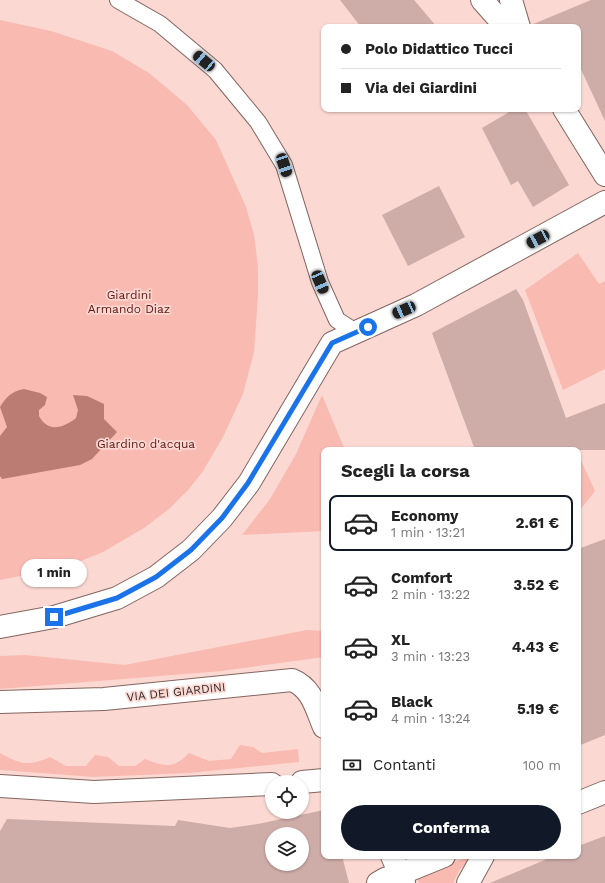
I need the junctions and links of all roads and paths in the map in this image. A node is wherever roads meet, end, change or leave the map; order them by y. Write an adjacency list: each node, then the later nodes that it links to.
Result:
1 (118, 0): 9 (lane)
2 (482, 0): 4 (street)
3 (511, 0): 5 (street)
4 (503, 24)
5 (519, 24)
6 (566, 112): 7 (street)
7 (605, 175)
8 (605, 202): 9 (street)
9 (356, 332): 10 (street)
10 (0, 627)
11 (0, 702): 12 (street, VIA DEI GIARDINI)
12 (321, 719)
13 (321, 780): 14 (street)
14 (309, 781)
15 (265, 784): 16 (street)
16 (0, 786)
17 (605, 792): 18 (street)
18 (581, 802)
19 (436, 859): 21 (street)
20 (481, 859): 23 (street)
21 (398, 874): 22 (street)
22 (378, 883)
23 (468, 883)

